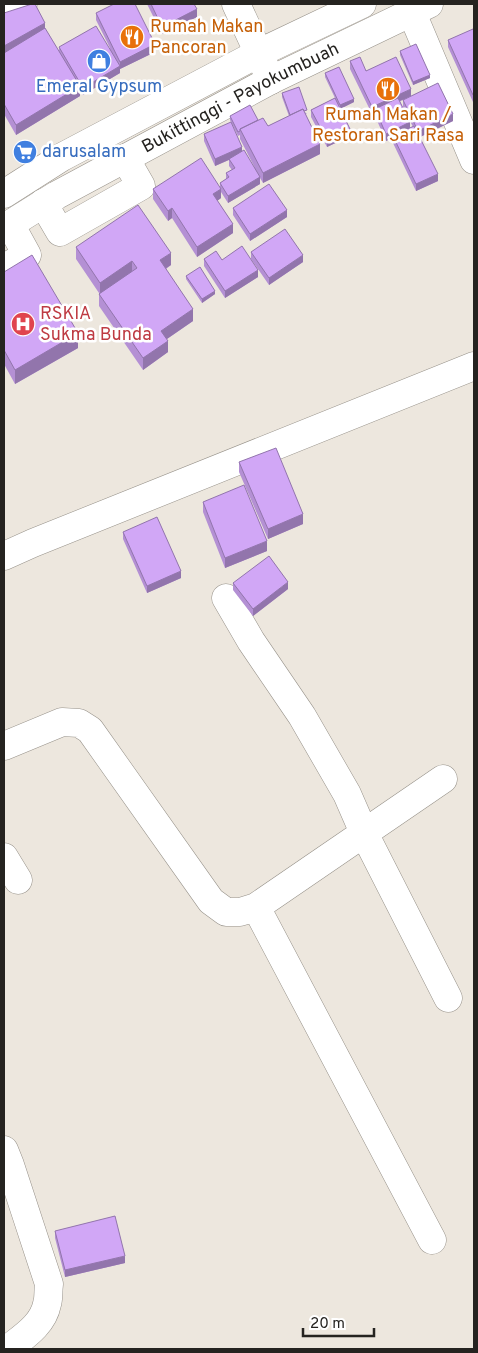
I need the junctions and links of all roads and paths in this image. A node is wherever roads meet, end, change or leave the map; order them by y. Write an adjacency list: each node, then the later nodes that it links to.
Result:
1 (23, 4): 5 (main road)
2 (236, 4): 6 (main road)
3 (362, 4): 6 (main road, Bukittinggi - Payokumbuah)
4 (420, 8): 7 (main road, Bukittinggi - Payokumbuah); 8 (main road)
5 (4, 10)
6 (259, 53): 7 (main road); 9 (main road, Bukittinggi - Payokumbuah)
7 (271, 80): 10 (main road, Bukittinggi - Payokumbuah)
8 (474, 160)
9 (4, 194)
10 (7, 226): 11 (main road)
11 (4, 268)
12 (474, 366): 13 (main road)
13 (4, 556)
14 (226, 598): 17 (main road)
15 (4, 746): 20 (main road)
16 (443, 779): 17 (main road)
17 (364, 833): 20 (main road); 21 (main road)
18 (4, 857): 19 (main road)
19 (18, 880)
20 (256, 907): 23 (main road)
21 (448, 998)
22 (4, 1150): 24 (main road)
23 (432, 1240)
24 (8, 1349)

